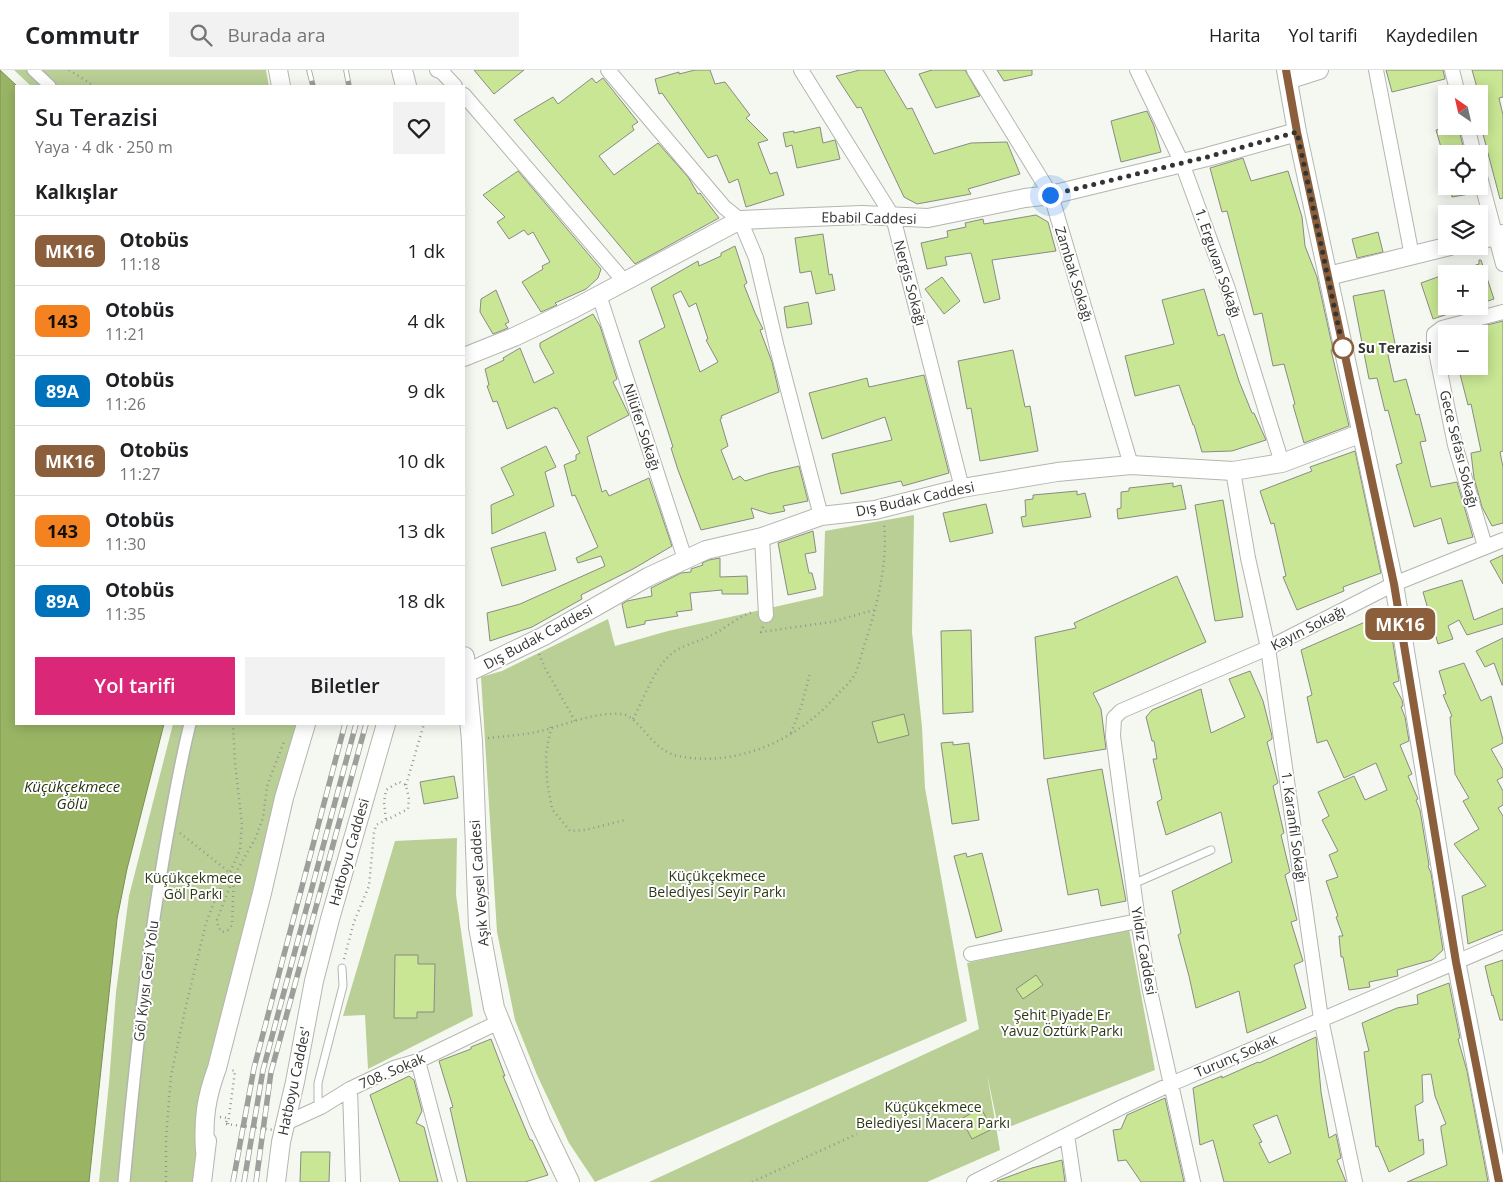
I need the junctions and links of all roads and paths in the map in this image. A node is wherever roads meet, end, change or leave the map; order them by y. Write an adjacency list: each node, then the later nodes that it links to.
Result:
1 (33, 70): 14 (street)
2 (69, 70): 15 (path)
3 (278, 70): 16 (street)
4 (402, 70): 17 (main road)
5 (437, 70): 18 (street)
6 (608, 70): 26 (street)
7 (800, 70): 25 (street, Nergis Sokağı)
8 (974, 70): 23 (street, Zambak Sokağı)
9 (1137, 70): 22 (street, 1. Erguvan Sokağı)
10 (1318, 70): 13 (street)
11 (1376, 70): 29 (street)
12 (1452, 70): 19 (street)
13 (1287, 75): 21 (street)
14 (49, 85)
15 (92, 85)
16 (281, 85)
17 (406, 85)
18 (454, 85)
19 (1456, 85)
20 (465, 96): 32 (street)
21 (1297, 132): 22 (street, Ebabil Caddesi); 31 (street)
22 (1182, 163): 23 (street, Ebabil Caddesi); 37 (street, 1. Erguvan Sokağı)
23 (1050, 195): 25 (street, Ebabil Caddesi); 38 (street, Zambak Sokağı)
24 (1483, 195): 27 (street)
25 (893, 217): 26 (street, Ebabil Caddesi); 40 (street, Nergis Sokağı)
26 (740, 220): 32 (street, Ebabil Caddesi); 42 (street)
27 (1492, 237): 30 (street)
28 (1438, 249): 29 (street)
29 (1412, 256): 31 (street)
30 (1503, 264)
31 (1328, 276): 36 (street)
32 (624, 281): 33 (street, Ebabil Caddesi)
33 (599, 295): 35 (street, Ebabil Caddesi); 46 (street, Nilüfer Sokağı)
34 (1503, 312): 45 (street, Gece Sefası Sokağı)
35 (465, 357)
36 (1362, 433): 37 (street, Dış Budak Caddesi); 47 (street)
37 (1282, 463): 39 (street, Dış Budak Caddesi)
38 (1131, 465): 39 (street, Dış Budak Caddesi); 40 (street, Dış Budak Caddesi)
39 (1233, 471): 51 (street, 1. Karanfil Sokağı)
40 (962, 488): 41 (street, Dış Budak Caddesi)
41 (882, 508): 42 (street, Dış Budak Caddesi); 48 (path)
42 (821, 516): 43 (street, Dış Budak Caddesi)
43 (762, 537): 46 (street, Dış Budak Caddesi); 49 (street)
44 (1503, 540): 45 (street, Kayın Sokağı)
45 (1485, 546): 47 (street, Kayın Sokağı)
46 (685, 559): 50 (street, Dış Budak Caddesi)
47 (1394, 584): 51 (street, Kayın Sokağı); 77 (street)
48 (874, 610): 49 (path); 63 (path)
49 (766, 615): 55 (path)
50 (534, 641): 52 (street, Dış Budak Caddesi); 56 (path)
51 (1268, 648): 54 (street, Kayın Sokağı); 80 (street, 1. Karanfil Sokağı)
52 (465, 666): 81 (main road, Aşık Veysel Caddesi)
53 (810, 673): 63 (path)
54 (1114, 718): 73 (street, Yıldız Caddesi)
55 (633, 719): 56 (path); 63 (path)
56 (575, 721): 62 (path)
57 (190, 725): 93 (street, Göl Kıyısı Gezi Yolu)
58 (233, 725): 71 (path)
59 (306, 725): 95 (street)
60 (386, 725): 79 (street, Hatboyu Caddesi)
61 (424, 725): 66 (path)
62 (551, 727): 65 (path); 68 (path)
63 (790, 735)
64 (285, 738): 72 (path)
65 (484, 739)
66 (406, 785): 67 (path); 67 (path)
67 (386, 820): 78 (path)
68 (625, 820)
69 (180, 833): 71 (path)
70 (1211, 850): 73 (lane)
71 (230, 872): 72 (path); 94 (path)
72 (234, 876): 72 (path)
73 (1133, 884): 74 (street, Yıldız Caddesi)
74 (1138, 921): 76 (street); 84 (street, Yıldız Caddesi)
75 (1503, 942): 77 (street, Turunç Sokak)
76 (971, 954)
77 (1456, 962): 80 (street, Turunç Sokak); 105 (street)
78 (342, 968): 86 (lane)
79 (314, 981): 89 (street, Hatboyu Caddes')
80 (1321, 1019): 84 (street, Turunç Sokak); 104 (street, 1. Karanfil Sokağı)
81 (500, 1022): 82 (street, 708. Sokak); 99 (main road, Aşık Veysel Caddesi)
82 (418, 1061): 85 (street, 708. Sokak); 98 (street)
83 (236, 1071): 88 (path)
84 (1171, 1084): 91 (street, Turunç Sokak); 103 (street, Yıldız Caddesi)
85 (350, 1089): 86 (street, 708. Sokak); 97 (street)
86 (321, 1107): 89 (street, 708. Sokak)
87 (217, 1117): 88 (path)
88 (227, 1124): 89 (path, bridge)
89 (280, 1126): 96 (street, Hatboyu Caddes')
90 (857, 1134): 92 (path)
91 (1067, 1135): 101 (street, Turunç Sokak); 102 (street)
92 (757, 1181): 100 (path)
93 (124, 1182)
94 (166, 1182)
95 (202, 1182)
96 (276, 1182)
97 (353, 1182)
98 (450, 1182)
99 (569, 1182)
100 (752, 1182)
101 (974, 1182)
102 (1074, 1182)
103 (1193, 1182)
104 (1355, 1182)
105 (1499, 1182)

